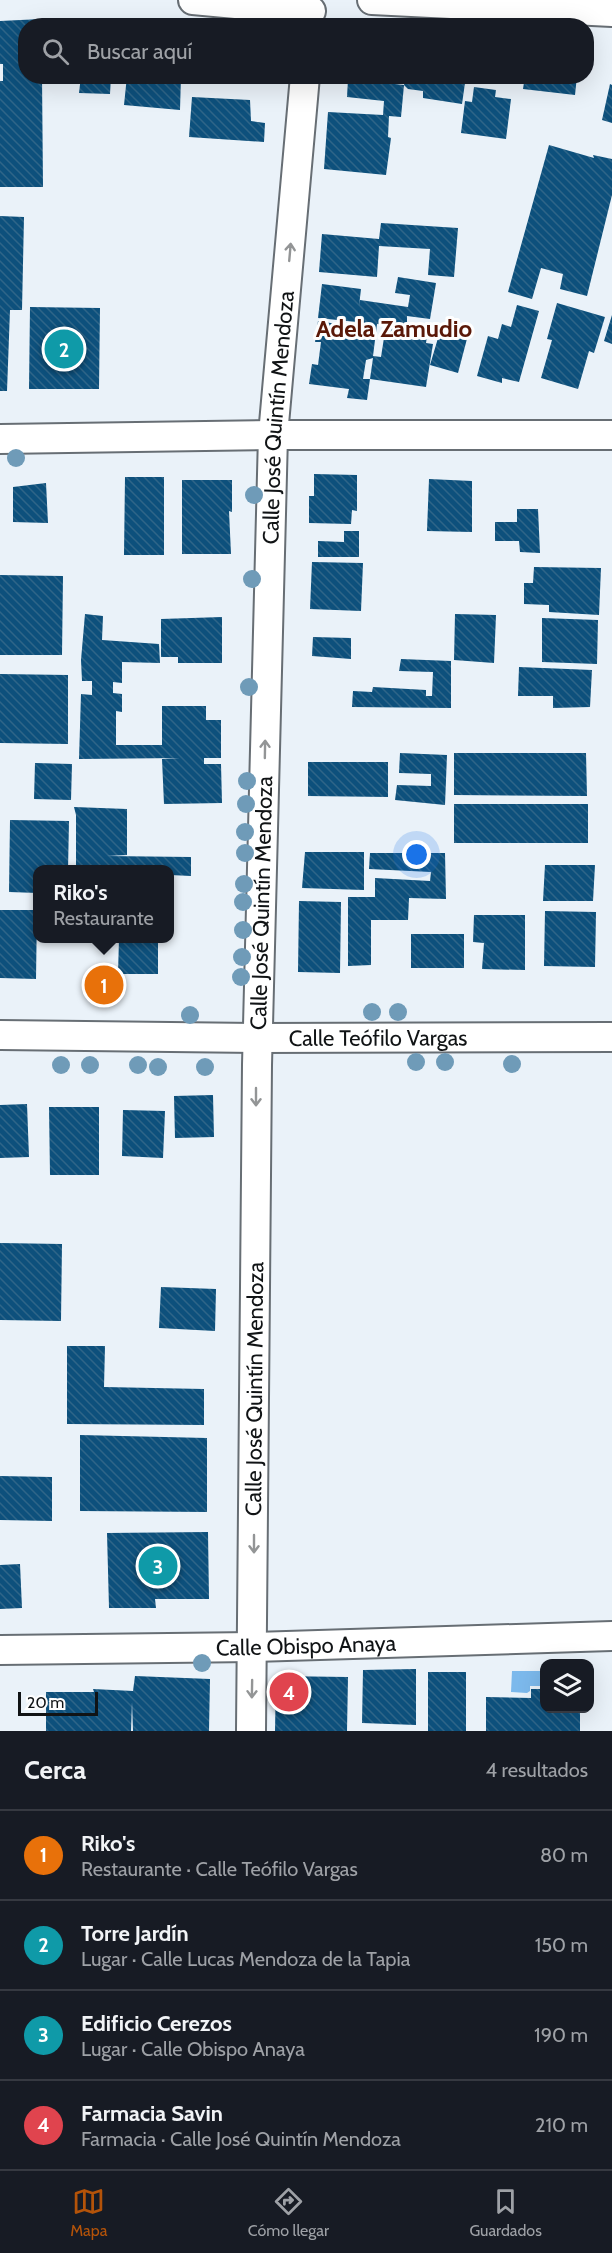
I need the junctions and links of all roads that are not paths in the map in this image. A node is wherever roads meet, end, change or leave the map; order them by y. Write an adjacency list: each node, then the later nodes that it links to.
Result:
1 (193, 0): 3 (street)
2 (372, 0): 4 (street)
3 (312, 12)
4 (612, 12)
5 (304, 84): 6 (street, Calle José Quintín Mendoza, one-way to 5)
6 (273, 435): 7 (street); 8 (street); 11 (street, Calle José Quintín Mendoza, one-way to 6)
7 (612, 435)
8 (0, 439)
9 (0, 1035): 11 (street, Calle Teófilo Vargas)
10 (612, 1037): 11 (street, Calle Teófilo Vargas)
11 (258, 1038): 13 (street, Calle José Quintín Mendoza, one-way to 13)
12 (612, 1636): 13 (street, Calle Obispo Anaya)
13 (253, 1647): 14 (street, Calle Obispo Anaya); 15 (street, Calle José Quintín Mendoza, one-way to 15)
14 (0, 1650)
15 (251, 1731)

